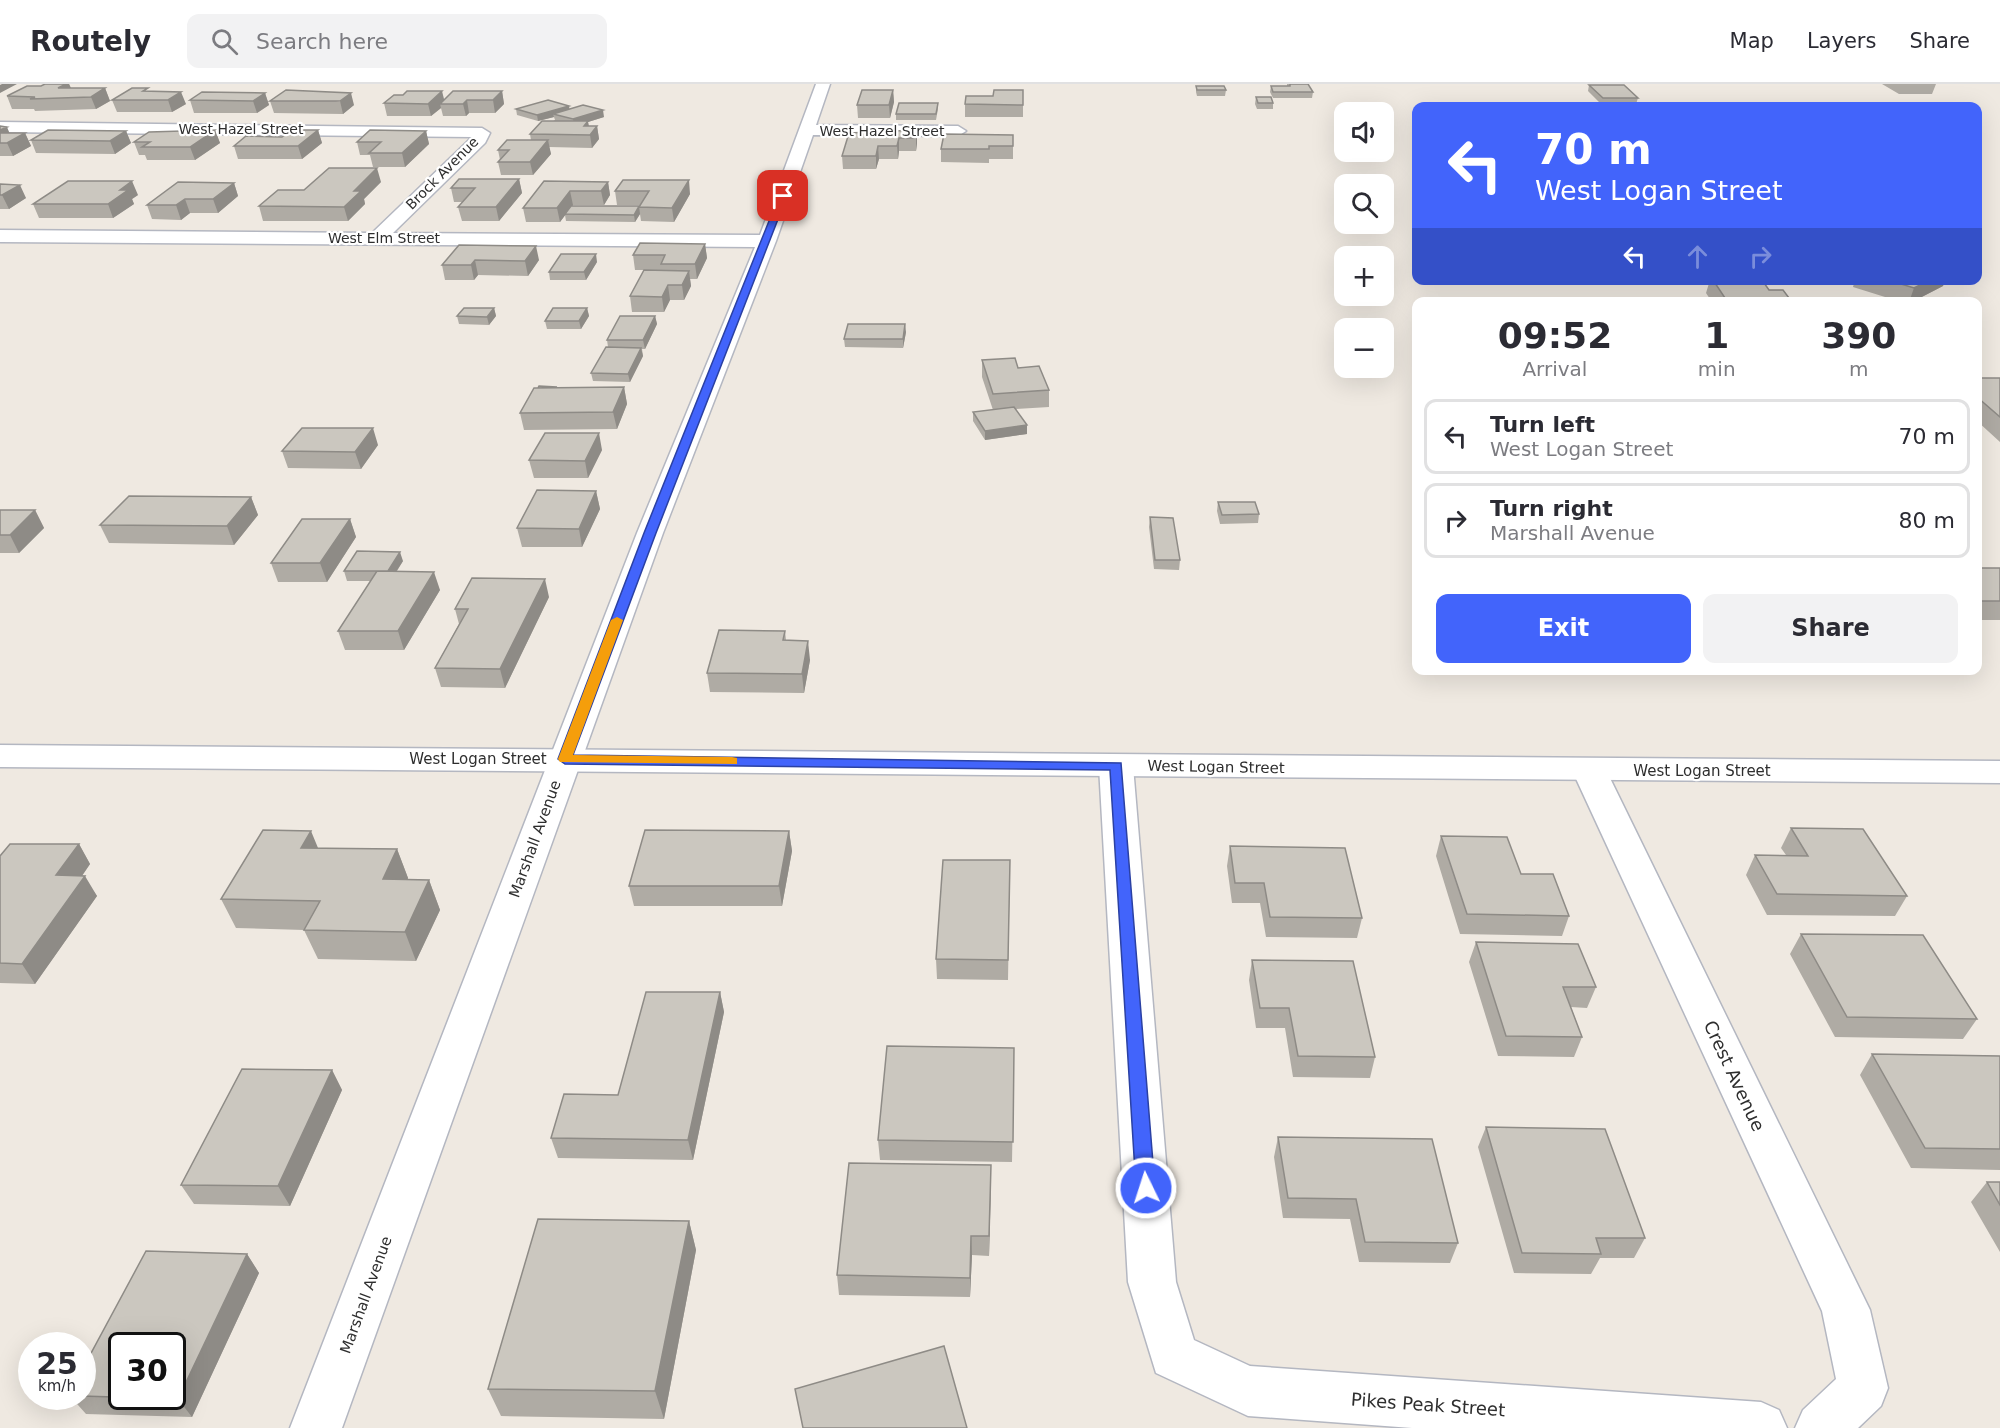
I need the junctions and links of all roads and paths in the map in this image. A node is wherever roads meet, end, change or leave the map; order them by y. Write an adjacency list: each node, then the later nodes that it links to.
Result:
1 (823, 84): 3 (street, Marshall Avenue)
2 (0, 127): 5 (street, West Hazel Street)
3 (806, 130): 4 (street, West Hazel Street); 8 (street, Marshall Avenue)
4 (958, 131)
5 (482, 133): 7 (street, Brock Avenue)
6 (0, 236): 7 (street, West Elm Street)
7 (377, 238): 8 (street, West Elm Street)
8 (767, 241): 10 (street, Marshall Avenue)
9 (0, 756): 10 (street, West Logan Street)
10 (565, 759): 11 (street, West Logan Street); 14 (street, Marshall Avenue)
11 (1116, 766): 12 (street, West Logan Street); 15 (street, Pikes Peak Street)
12 (1589, 770): 13 (street, West Logan Street); 16 (street, Crest Avenue)
13 (2000, 772)
14 (316, 1428)
15 (1761, 1428)
16 (1821, 1428)

